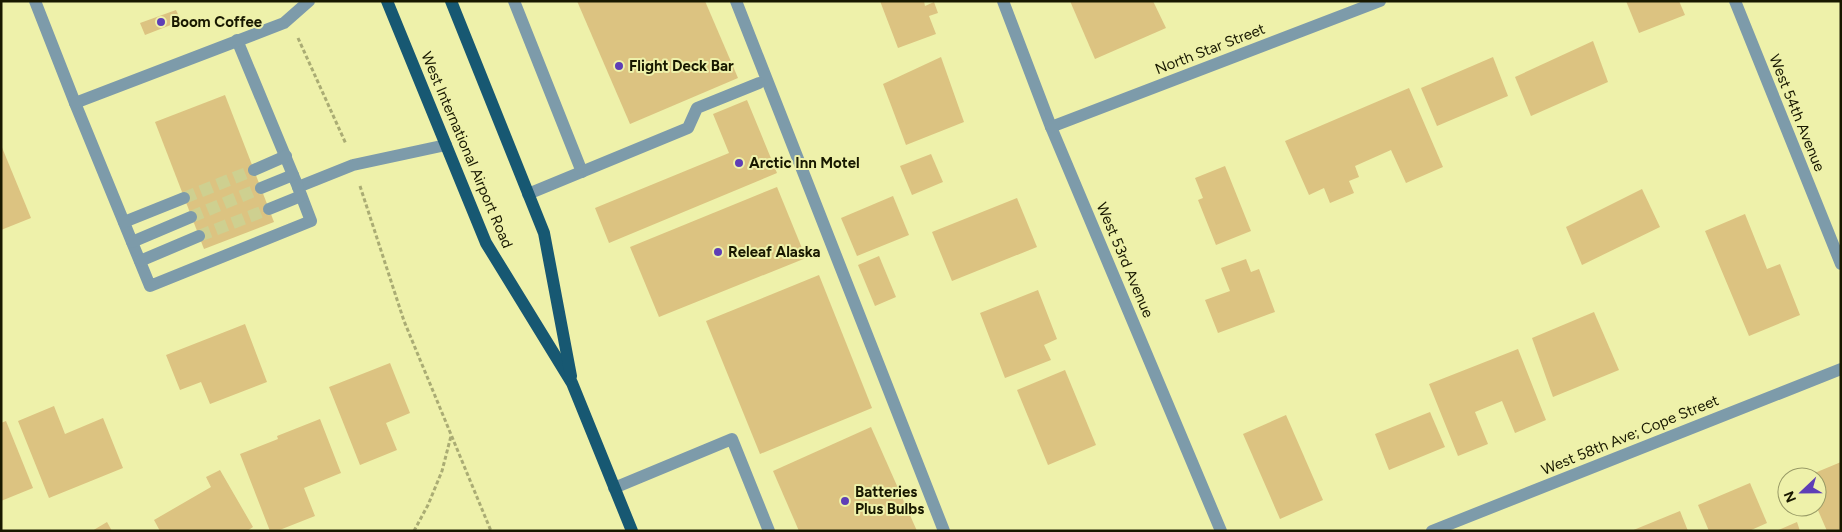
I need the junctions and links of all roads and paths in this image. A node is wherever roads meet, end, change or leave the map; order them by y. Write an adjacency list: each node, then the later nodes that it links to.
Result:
1 (35, 1): 13 (street)
2 (309, 1): 10 (street)
3 (387, 1): 15 (main road, West International Airport Road)
4 (451, 1): 22 (main road, West International Airport Road)
5 (514, 1): 19 (street)
6 (736, 1): 39 (street)
7 (1003, 1): 14 (street, West 53rd Avenue)
8 (1380, 1): 14 (street, North Star Street)
9 (1735, 1): 30 (street, West 54th Avenue)
10 (289, 19): 11 (street); 17 (path)
11 (238, 40): 13 (street); 16 (street)
12 (759, 84): 19 (street)
13 (75, 103): 26 (street)
14 (1051, 127): 40 (street, West 53rd Avenue)
15 (446, 145): 17 (street); 32 (main road, West International Airport Road)
16 (286, 156): 18 (street); 20 (street)
17 (353, 165): 20 (street); 33 (path)
18 (254, 170)
19 (582, 172): 22 (street)
20 (297, 186): 21 (street); 24 (street); 29 (street)
21 (261, 188)
22 (528, 194): 32 (main road, West International Airport Road)
23 (184, 198): 26 (street)
24 (269, 209)
25 (191, 217): 28 (street)
26 (124, 222): 28 (street)
27 (199, 236): 29 (street)
28 (132, 242): 29 (street)
29 (140, 261)
30 (1841, 264)
31 (1841, 369): 41 (street, West 58th Ave; Cope Street)
32 (572, 384): 34 (main road, West International Airport Road)
33 (451, 435): 35 (path); 36 (path)
34 (614, 488): 37 (main road, West International Airport Road); 38 (street)
35 (414, 531)
36 (491, 531)
37 (632, 531)
38 (769, 531)
39 (944, 531)
40 (1221, 531)
41 (1432, 531)

